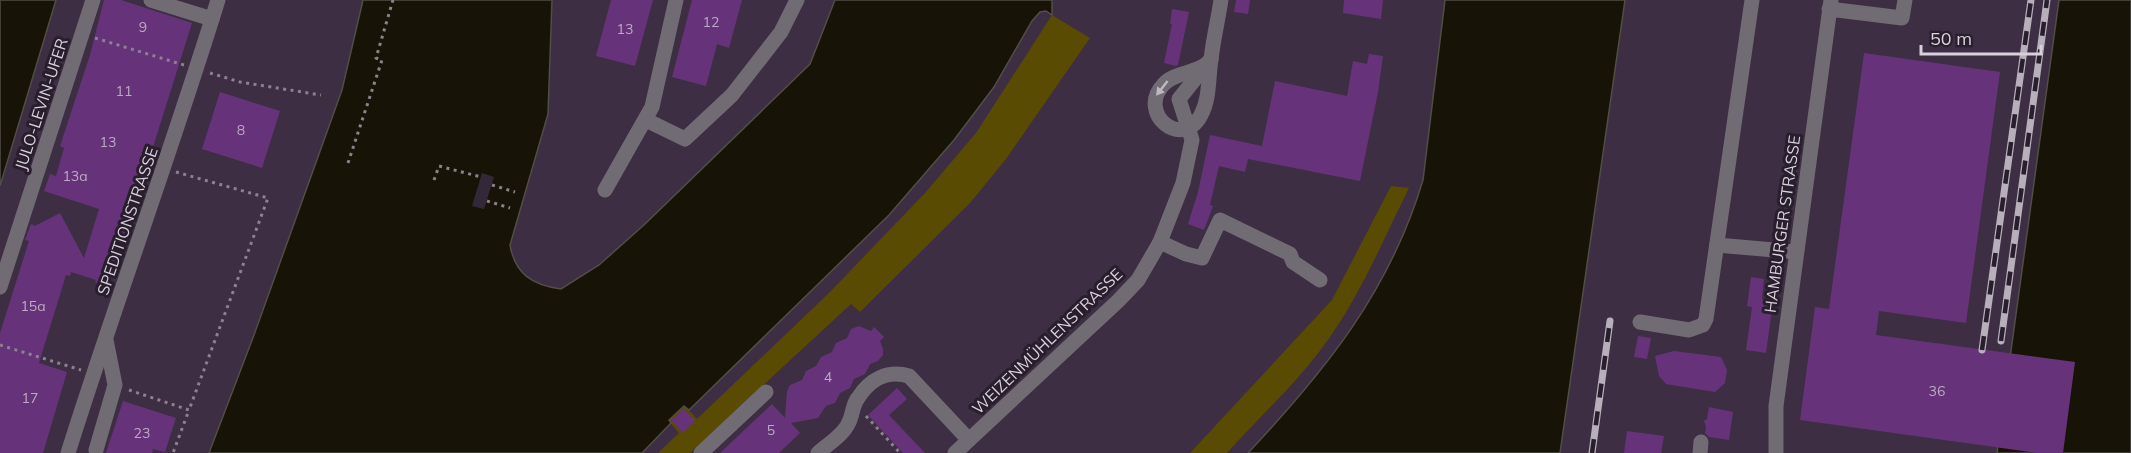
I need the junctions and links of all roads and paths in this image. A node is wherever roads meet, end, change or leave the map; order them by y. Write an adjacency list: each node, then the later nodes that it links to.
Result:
1 (93, 0): 31 (street, JULO-LEVIN-UFER)
2 (151, 0): 11 (street)
3 (218, 0): 11 (street, SPEDITIONSTRASSE)
4 (393, 0): 18 (path)
5 (676, 0): 16 (street)
6 (796, 0): 16 (street)
7 (1221, 0): 13 (street, WEIZENMÜHLENSTRASSE)
8 (1752, 0): 28 (street)
9 (1905, 0): 10 (street)
10 (1830, 5): 29 (street, HAMBURGER STRASSE)
11 (212, 19): 14 (street, SPEDITIONSTRASSE)
12 (99, 39): 14 (path)
13 (1210, 59): 17 (street); 17 (street, WEIZENMÜHLENSTRASSE); 17 (street, one-way to 17)
14 (196, 69): 15 (path); 19 (street, SPEDITIONSTRASSE)
15 (321, 95)
16 (646, 120): 23 (street)
17 (1188, 127): 27 (street, WEIZENMÜHLENSTRASSE)
18 (348, 163)
19 (164, 169): 33 (street, SPEDITIONSTRASSE); 39 (path)
20 (481, 177): 21 (path)
21 (434, 180)
22 (492, 185): 24 (path)
23 (605, 190)
24 (515, 192)
25 (487, 201): 26 (path)
26 (510, 208)
27 (1160, 242): 30 (street); 40 (street, WEIZENMÜHLENSTRASSE)
28 (1717, 245): 29 (street); 32 (street)
29 (1796, 252): 48 (street, HAMBURGER STRASSE)
30 (1320, 280)
31 (0, 287)
32 (1640, 322)
33 (106, 337): 36 (street); 42 (street, SPEDITIONSTRASSE)
34 (0, 345): 35 (path)
35 (70, 366)
36 (115, 385): 39 (path); 41 (street)
37 (766, 392): 44 (street)
38 (855, 404): 40 (street); 45 (street); 46 (path)
39 (189, 410): 43 (path)
40 (969, 440): 47 (street, WEIZENMÜHLENSTRASSE)
41 (96, 450)
42 (68, 453)
43 (173, 453)
44 (701, 453)
45 (818, 453)
46 (900, 453)
47 (955, 453)
48 (1776, 453)

